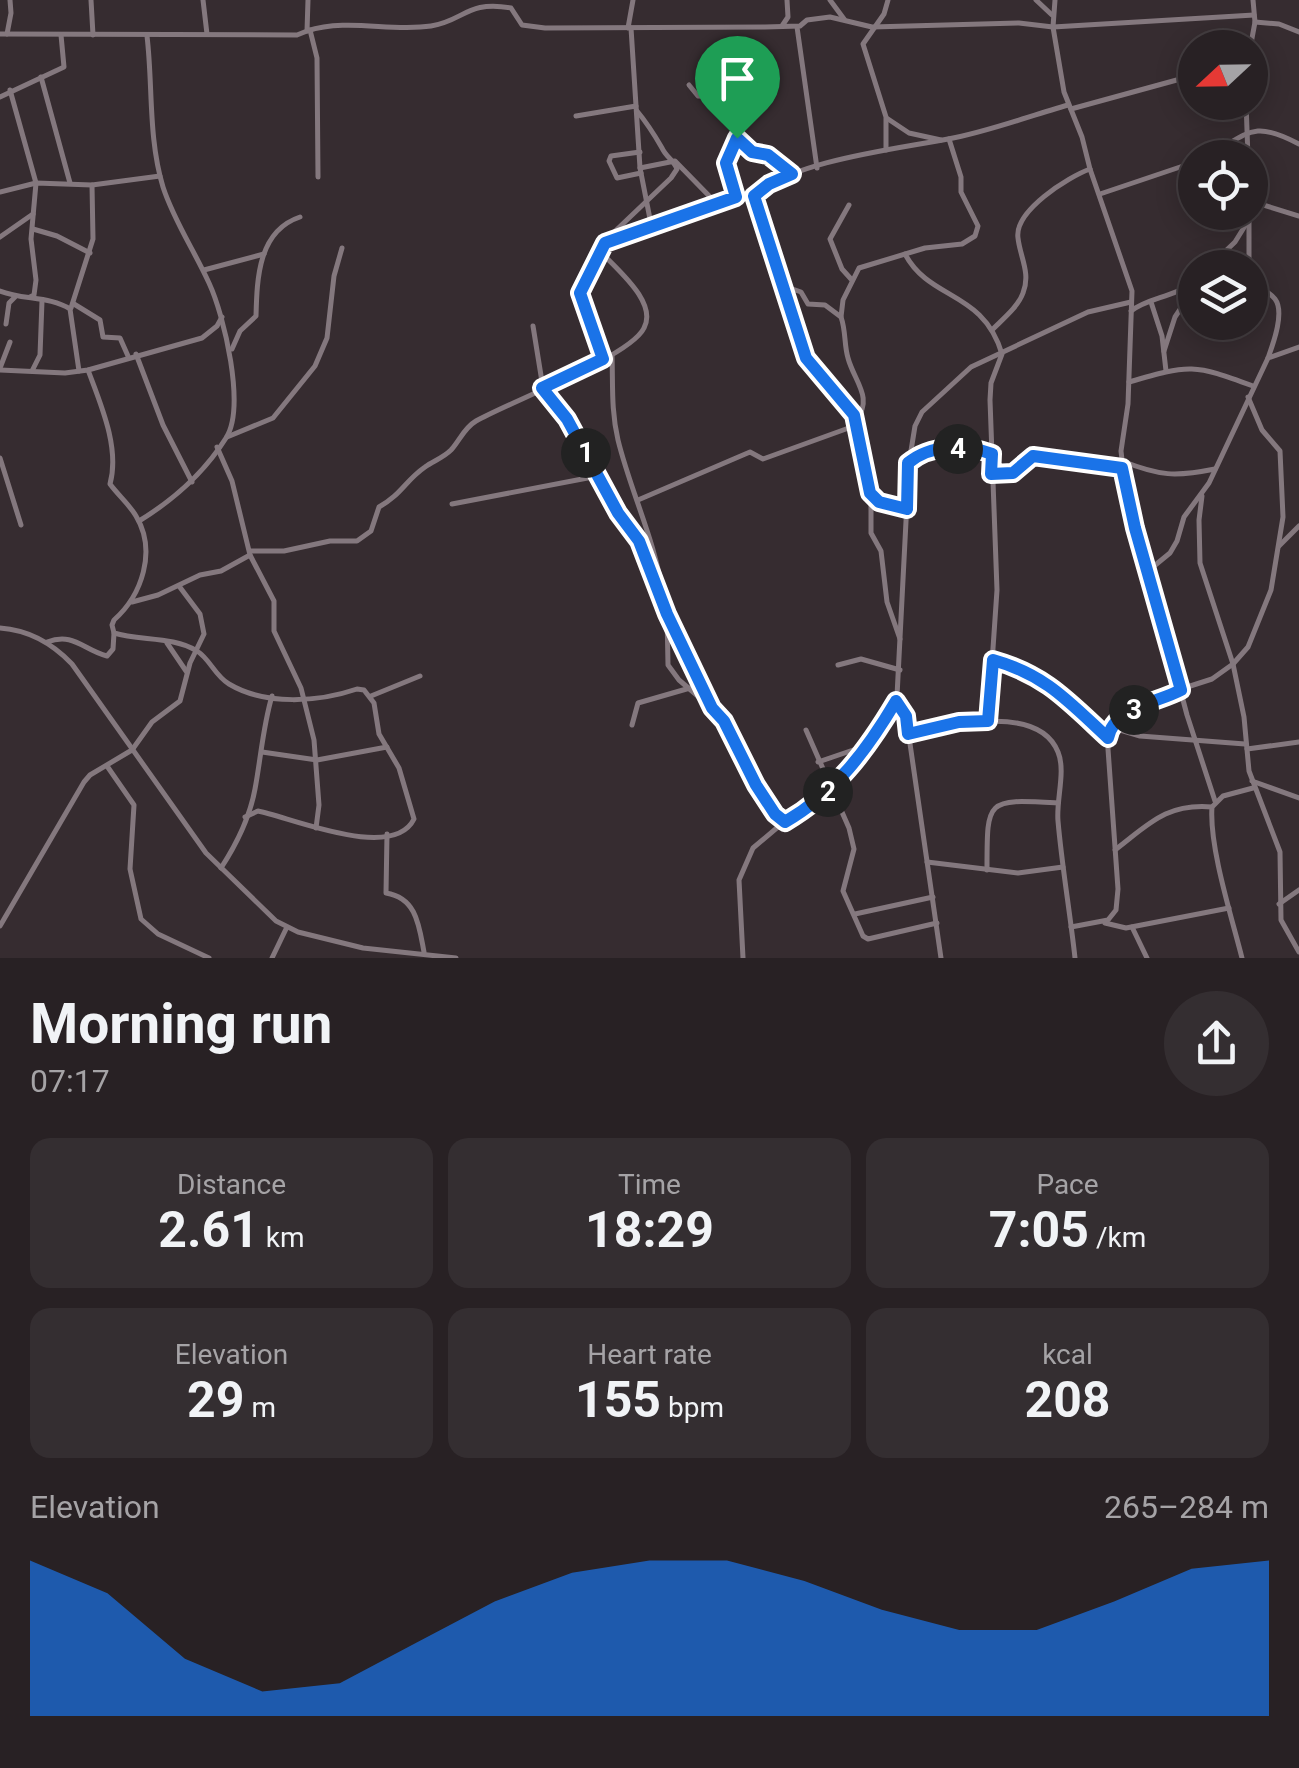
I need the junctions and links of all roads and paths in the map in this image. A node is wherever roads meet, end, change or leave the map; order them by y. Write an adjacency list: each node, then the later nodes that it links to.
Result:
1 (10, 0): 23 (street)
2 (91, 0): 26 (street)
3 (202, 0): 24 (street)
4 (308, 0): 21 (street)
5 (633, 0): 19 (street)
6 (787, 0): 15 (street)
7 (830, 0): 14 (street)
8 (888, 0): 18 (street)
9 (1036, 0): 12 (street)
10 (1055, 0): 12 (street)
11 (1253, 0): 13 (street)
12 (1053, 16): 17 (street)
13 (1254, 18): 17 (street); 20 (street); 22 (street)
14 (846, 21): 16 (street); 18 (street)
15 (782, 26): 16 (street); 19 (street)
16 (796, 26): 47 (street)
17 (1054, 26): 18 (street); 33 (street)
18 (872, 27): 36 (street)
19 (630, 28): 21 (street); 34 (street)
20 (1252, 30)
21 (309, 31): 24 (street); 53 (street)
22 (1299, 32)
23 (4, 34): 25 (street)
24 (207, 34): 27 (street)
25 (61, 35): 26 (street); 28 (street)
26 (94, 35): 27 (street)
27 (147, 36): 52 (street)
28 (41, 78): 31 (street); 55 (street)
29 (1178, 79): 33 (street)
30 (690, 85): 39 (street)
31 (10, 90): 32 (street); 54 (street)
32 (0, 97)
33 (1070, 107): 40 (street); 49 (street)
34 (636, 108): 35 (street); 45 (street); 46 (street)
35 (576, 116)
36 (886, 116): 40 (street); 44 (street)
37 (1247, 120): 38 (street)
38 (1248, 132): 41 (street); 42 (street); 43 (street)
39 (737, 138): 51 (street); 60 (street)
40 (946, 140): 44 (street); 78 (street)
41 (1234, 140)
42 (1248, 140)
43 (1299, 144)
44 (886, 151): 47 (street)
45 (640, 152): 50 (street); 50 (street)
46 (675, 161): 50 (street); 61 (street); 62 (street)
47 (817, 168): 51 (street)
48 (1178, 168): 58 (street)
49 (1090, 169): 58 (street); 97 (street)
50 (640, 171): 61 (street)
51 (792, 174): 59 (street)
52 (160, 176): 56 (street); 79 (street)
53 (318, 177)
54 (36, 183): 55 (street); 57 (street); 66 (street)
55 (70, 183): 56 (street)
56 (92, 186): 76 (street)
57 (0, 192)
58 (1100, 194): 88 (street)
59 (754, 196): 60 (street); 81 (street)
60 (736, 197): 62 (street)
61 (644, 201): 65 (street); 73 (street)
62 (718, 205): 69 (street)
63 (849, 206): 80 (street)
64 (1268, 208): 67 (street)
65 (648, 213): 69 (street); 71 (street)
66 (33, 214): 70 (street); 72 (street)
67 (1299, 216)
68 (300, 218): 77 (street)
69 (656, 224): 71 (street)
70 (32, 228): 76 (street); 86 (street)
71 (640, 230): 73 (street)
72 (0, 237)
73 (605, 243): 75 (street)
74 (342, 248): 120 (street)
75 (600, 252): 103 (street); 107 (street)
76 (90, 253): 90 (street)
77 (264, 254): 79 (street); 101 (street)
78 (904, 254): 80 (street); 97 (street)
79 (203, 270): 93 (street)
80 (851, 279): 94 (street)
81 (781, 284): 94 (street); 119 (street)
82 (0, 291): 85 (street)
83 (1178, 292): 89 (street)
84 (1268, 294): 106 (street)
85 (15, 297): 86 (street); 95 (street)
86 (30, 297): 87 (street)
87 (42, 301): 90 (street); 109 (street)
88 (1131, 302): 91 (street); 104 (street)
89 (1151, 302): 91 (street); 100 (street)
90 (72, 305): 105 (street); 111 (street)
91 (1130, 312): 114 (street)
92 (1178, 314): 100 (street)
93 (222, 317): 101 (street); 102 (street)
94 (841, 318): 119 (street)
95 (6, 324)
96 (533, 326): 116 (street)
97 (992, 330): 104 (street)
98 (10, 342): 108 (street)
99 (1299, 348): 106 (street)
100 (1164, 351): 112 (street)
101 (232, 352): 120 (street)
102 (136, 354): 105 (street); 129 (street)
103 (612, 354): 107 (street); 132 (street)
104 (1002, 354): 122 (street); 124 (street)
105 (128, 356): 110 (street)
106 (1268, 358): 115 (street)
107 (603, 359): 113 (street)
108 (0, 369): 109 (street)
109 (32, 370): 111 (street)
110 (88, 370): 111 (street); 135 (street)
111 (79, 371)
112 (1166, 371): 114 (street); 115 (street)
113 (562, 380): 116 (street); 118 (street)
114 (1129, 382): 125 (street)
115 (1253, 386): 117 (street)
116 (542, 388): 118 (street); 139 (street)
117 (1248, 397): 126 (street); 138 (street)
118 (556, 401): 128 (street)
119 (857, 422): 130 (street); 132 (street)
120 (228, 437): 121 (street)
121 (217, 447): 129 (street); 139 (street)
122 (992, 454): 124 (street); 127 (street)
123 (0, 458): 136 (street)
124 (908, 463): 134 (street)
125 (1122, 464): 126 (street); 127 (street); 140 (street)
126 (1216, 469): 131 (street)
127 (991, 474): 151 (street)
128 (598, 476): 133 (street); 143 (street)
129 (192, 482): 135 (street)
130 (870, 493): 134 (street); 149 (street)
131 (1202, 496): 140 (street); 152 (street)
132 (638, 500): 143 (street)
133 (452, 504)
134 (907, 509): 149 (street)
135 (139, 521): 142 (street)
136 (21, 525)
137 (1299, 526): 138 (street)
138 (1279, 546): 152 (street)
139 (250, 553): 141 (street); 162 (street)
140 (1148, 571): 158 (street)
141 (179, 586): 142 (street); 150 (street)
142 (130, 602): 146 (street)
143 (664, 604): 144 (street)
144 (667, 614): 157 (street); 163 (street)
145 (0, 628): 148 (street)
146 (114, 633): 147 (street); 148 (street)
147 (164, 641): 150 (street); 155 (street)
148 (45, 642): 175 (street)
149 (901, 642): 154 (street)
150 (197, 651): 155 (street); 159 (street)
151 (993, 660): 164 (street); 169 (street)
152 (1234, 664): 158 (street); 173 (street)
153 (838, 665): 154 (street)
154 (900, 670): 161 (street)
155 (187, 674): 175 (street)
156 (420, 676): 160 (street)
157 (690, 688): 163 (street); 165 (street)
158 (1181, 690): 166 (street); 170 (street)
159 (272, 696): 162 (street); 176 (street)
160 (371, 696): 162 (street); 172 (street)
161 (896, 701): 168 (street); 174 (street)
162 (304, 702): 177 (street)
163 (712, 708): 185 (street)
164 (988, 721): 168 (street); 183 (street)
165 (632, 724)
166 (1110, 727): 169 (street); 170 (street)
167 (806, 730): 178 (street)
168 (908, 734): 192 (street)
169 (1108, 738): 191 (street)
170 (1194, 738): 173 (street); 184 (street)
171 (1299, 743): 173 (street)
172 (387, 746): 177 (street); 190 (street)
173 (1246, 746): 180 (street)
174 (865, 747): 178 (street); 181 (street)
175 (132, 750): 179 (street); 194 (street)
176 (260, 752): 177 (street); 186 (street)
177 (317, 760): 189 (street)
178 (818, 762): 181 (street)
179 (107, 766): 203 (street); 210 (street)
180 (1253, 784): 182 (street); 184 (street); 198 (street)
181 (830, 791): 187 (street); 200 (street)
182 (1299, 798)
183 (1058, 803): 193 (street); 195 (street)
184 (1214, 804): 191 (street); 199 (street)
185 (775, 814): 187 (street); 188 (street)
186 (245, 818): 189 (street); 194 (street)
187 (785, 822): 188 (street)
188 (778, 827): 214 (street)
189 (316, 829): 190 (street)
190 (387, 834): 208 (street)
191 (1115, 850): 201 (street)
192 (927, 862): 195 (street); 197 (street)
193 (1063, 867): 195 (street); 204 (street)
194 (221, 868): 206 (street)
195 (987, 870)
196 (1299, 890): 198 (street)
197 (933, 897): 200 (street); 202 (street)
198 (1279, 904): 209 (street)
199 (1229, 908): 205 (street); 218 (street)
200 (855, 914): 202 (street)
201 (1102, 922): 204 (street); 205 (street)
202 (937, 923): 215 (street)
203 (0, 926)
204 (1071, 927): 216 (street)
205 (1132, 927): 217 (street)
206 (286, 928): 207 (street); 211 (street)
207 (363, 948): 208 (street); 212 (street)
208 (424, 952): 213 (street)
209 (1299, 952)
210 (209, 958)
211 (272, 958)
212 (361, 958)
213 (456, 958)
214 (743, 958)
215 (941, 958)
216 (1075, 958)
217 (1147, 958)
218 (1242, 958)

